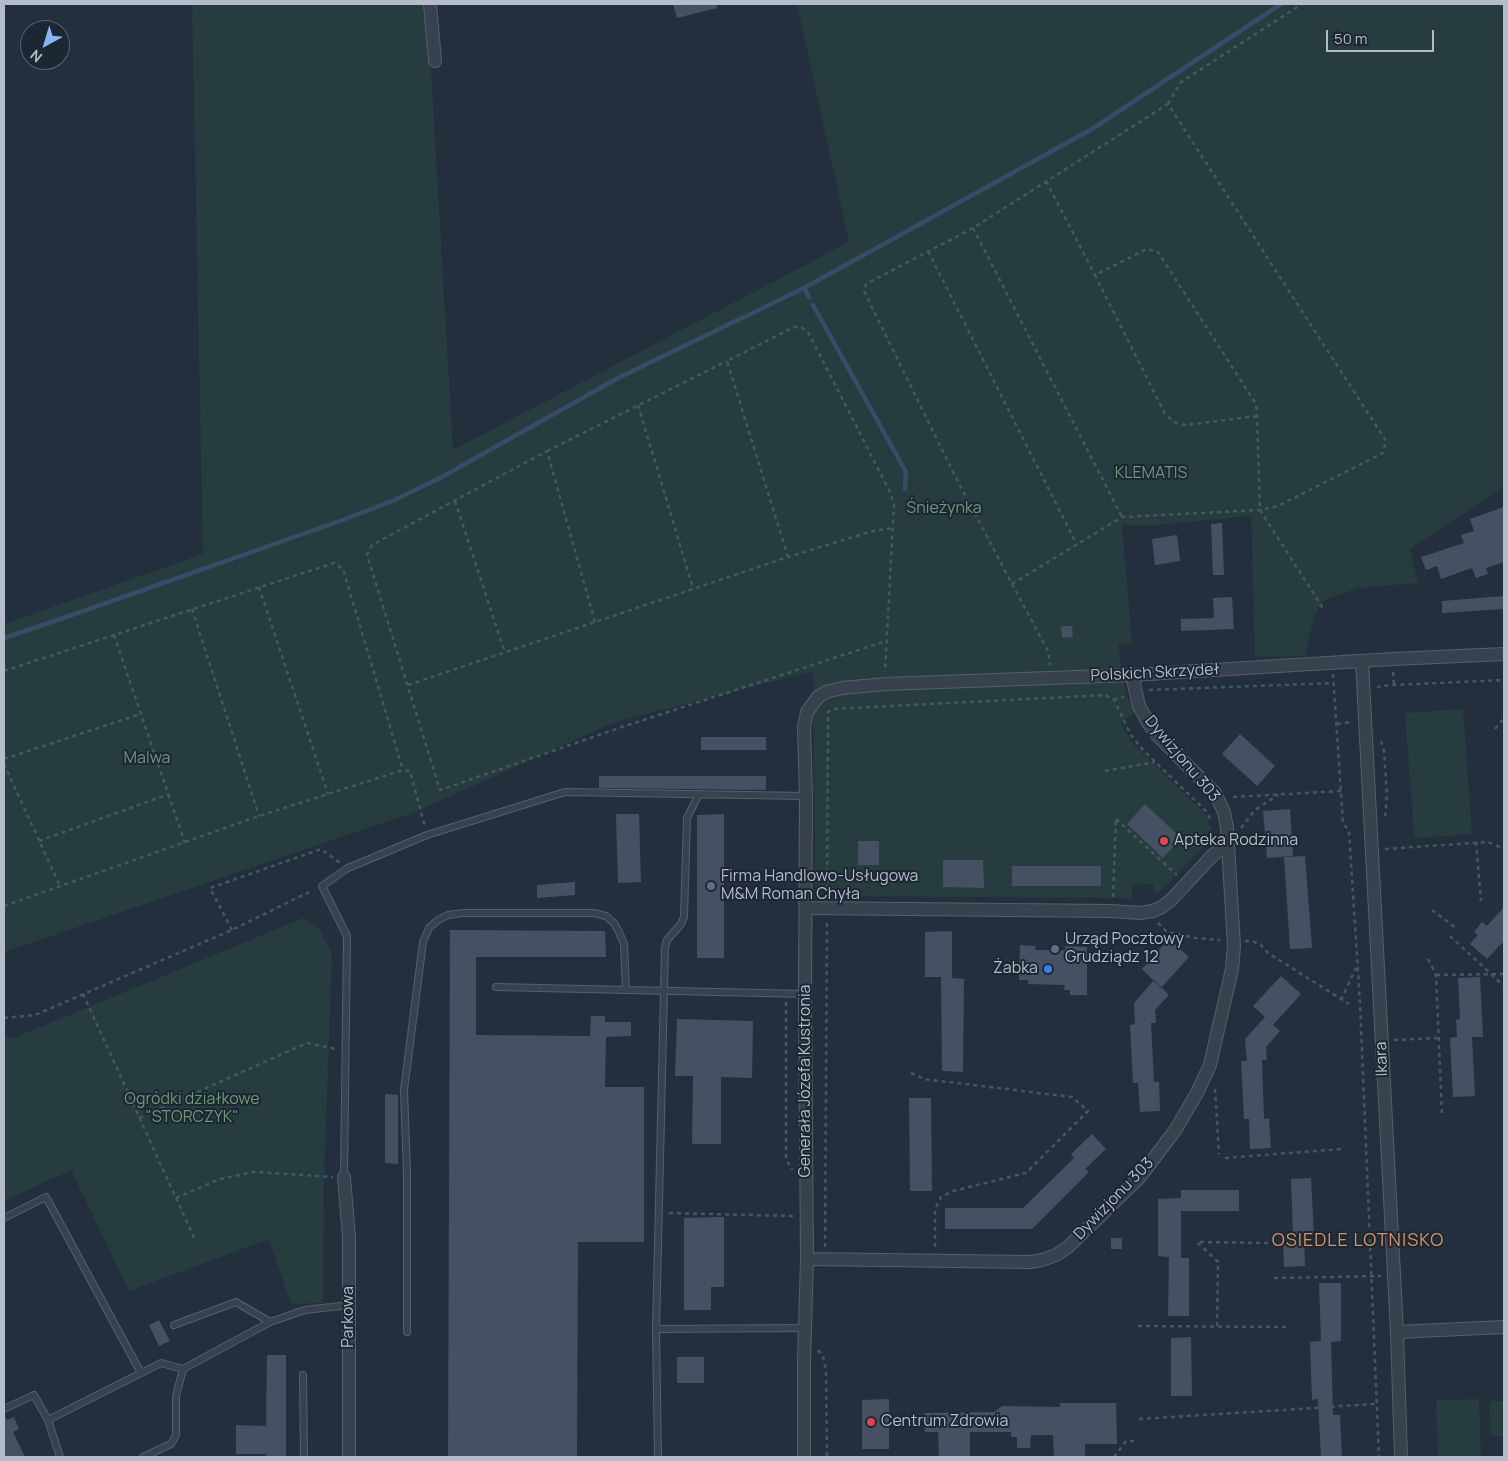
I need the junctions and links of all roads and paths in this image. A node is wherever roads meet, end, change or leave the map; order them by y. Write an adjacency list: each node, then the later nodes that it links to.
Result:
1 (430, 4): 3 (street)
2 (1302, 4): 4 (path)
3 (435, 61)
4 (1168, 104): 5 (path); 14 (path)
5 (1046, 181): 6 (path); 8 (path)
6 (973, 228): 7 (path); 15 (path)
7 (928, 251): 17 (path); 19 (path)
8 (1095, 275): 11 (path); 11 (path)
9 (728, 361): 10 (path); 16 (path); 18 (path)
10 (638, 405): 12 (path); 21 (path)
11 (1257, 416): 14 (path)
12 (547, 451): 13 (path); 24 (path)
13 (455, 501): 28 (path); 37 (path)
14 (1260, 510): 15 (path); 23 (path)
15 (1122, 517): 17 (path)
16 (894, 528): 18 (path); 26 (path)
17 (1076, 545): 19 (path)
18 (788, 557): 21 (path)
19 (1012, 584): 27 (path)
20 (260, 587): 22 (path); 48 (path); 53 (path)
21 (694, 588): 24 (path)
22 (192, 610): 25 (path); 57 (path)
23 (1324, 610)
24 (595, 622): 28 (path)
25 (114, 635): 32 (path); 41 (path)
26 (886, 641): 36 (path); 37 (path)
27 (1048, 651)
28 (505, 653): 37 (path)
29 (1504, 654): 30 (street, Polskich Skrzydeł)
30 (1362, 661): 31 (street, Polskich Skrzydeł); 119 (street, Ikara)
31 (1333, 662): 33 (street, Polskich Skrzydeł); 35 (path)
32 (4, 671)
33 (1132, 675): 36 (street, Polskich Skrzydeł); 64 (street, Dywizjonu 303)
34 (1504, 681): 38 (path)
35 (1334, 683): 39 (path); 50 (path)
36 (886, 684): 40 (street, Polskich Skrzydeł)
37 (408, 685)
38 (1376, 691)
39 (1148, 696)
40 (811, 705): 56 (street, Generała Józefa Kustronia)
41 (141, 714): 45 (path); 52 (path)
42 (1504, 718): 43 (path)
43 (1495, 729)
44 (1381, 741): 58 (path)
45 (4, 759)
46 (1154, 762): 49 (path); 59 (path); 74 (path)
47 (4, 764): 61 (path)
48 (403, 770): 53 (path); 60 (path)
49 (1105, 771)
50 (1341, 791): 55 (path); 83 (path)
51 (1229, 793): 55 (path)
52 (169, 794): 61 (path); 62 (path)
53 (328, 794): 57 (path)
54 (698, 794): 56 (lane); 60 (lane); 90 (lane)
55 (1279, 795): 64 (path)
56 (806, 796): 73 (street, Generała Józefa Kustronia)
57 (259, 816): 62 (path)
58 (1385, 822)
59 (1213, 827)
60 (428, 835): 67 (lane)
61 (39, 841): 69 (path)
62 (185, 842): 69 (path)
63 (1476, 842): 65 (path); 66 (path); 71 (path)
64 (1228, 843): 76 (street); 81 (street, Dywizjonu 303)
65 (1382, 849)
66 (1504, 849)
67 (348, 868): 70 (lane); 79 (path)
68 (1179, 877): 76 (path)
69 (60, 886): 72 (path)
70 (322, 886): 79 (path); 99 (lane)
71 (1480, 901)
72 (4, 906)
73 (806, 908): 74 (street); 93 (street, Generała Józefa Kustronia)
74 (827, 908): 76 (street); 116 (path)
75 (1432, 910): 78 (path)
76 (1112, 911)
77 (1155, 920): 81 (path)
78 (1456, 928)
79 (232, 930): 92 (path)
80 (1450, 936): 84 (path)
81 (1234, 940): 94 (path); 100 (street, Dywizjonu 303)
82 (1428, 960): 86 (path)
83 (1357, 967): 94 (path); 118 (path)
84 (1491, 973): 85 (path); 86 (path); 87 (path)
85 (1504, 974)
86 (1436, 975): 97 (path)
87 (1504, 986)
88 (496, 987): 89 (lane)
89 (626, 990): 90 (lane); 130 (lane)
90 (663, 990): 91 (lane); 111 (lane)
91 (786, 993): 93 (lane); 107 (path)
92 (83, 994): 96 (path); 103 (path)
93 (805, 994): 115 (street, Generała Józefa Kustronia)
94 (1341, 1000): 95 (path)
95 (1349, 1004)
96 (4, 1018)
97 (1437, 1038): 98 (path); 102 (path)
98 (1392, 1040)
99 (345, 1051): 103 (path); 108 (lane)
100 (1210, 1065): 105 (path); 117 (street, Dywizjonu 303)
101 (911, 1073): 117 (path)
102 (1442, 1116)
103 (140, 1118): 109 (path)
104 (1342, 1149): 106 (path)
105 (1219, 1154)
106 (1225, 1158)
107 (794, 1174)
108 (344, 1177): 109 (path); 121 (street, Parkowa)
109 (176, 1198): 113 (path)
110 (795, 1208): 111 (path)
111 (660, 1213): 129 (lane)
112 (4, 1218): 134 (lane)
113 (196, 1242)
114 (1268, 1243): 125 (path)
115 (806, 1259): 116 (street, Dywizjonu 303); 128 (street, Generała Józefa Kustronia)
116 (824, 1259): 117 (street, Dywizjonu 303)
117 (935, 1260)
118 (1371, 1276): 119 (path); 120 (path); 136 (path)
119 (1393, 1276): 131 (street, Ikara)
120 (1274, 1278)
121 (349, 1305): 122 (lane); 144 (street, Parkowa)
122 (270, 1322): 123 (lane); 133 (lane)
123 (174, 1325)
124 (1138, 1326): 125 (path)
125 (1217, 1326): 126 (path)
126 (1289, 1326)
127 (1504, 1327): 131 (street)
128 (805, 1328): 129 (lane); 146 (street, Generała Józefa Kustronia)
129 (656, 1329): 145 (lane)
130 (407, 1332)
131 (1396, 1332): 150 (street, Ikara)
132 (817, 1348): 147 (path)
133 (183, 1369): 134 (lane); 142 (lane)
134 (141, 1373): 139 (lane)
135 (302, 1375): 143 (lane)
136 (1376, 1404): 138 (path); 149 (path)
137 (4, 1409): 139 (lane)
138 (1139, 1419)
139 (48, 1420): 141 (lane)
140 (1138, 1441): 148 (path)
141 (60, 1457)
142 (143, 1457)
143 (304, 1457)
144 (349, 1457)
145 (658, 1457)
146 (804, 1457)
147 (827, 1457)
148 (1114, 1457)
149 (1379, 1457)
150 (1401, 1457)

